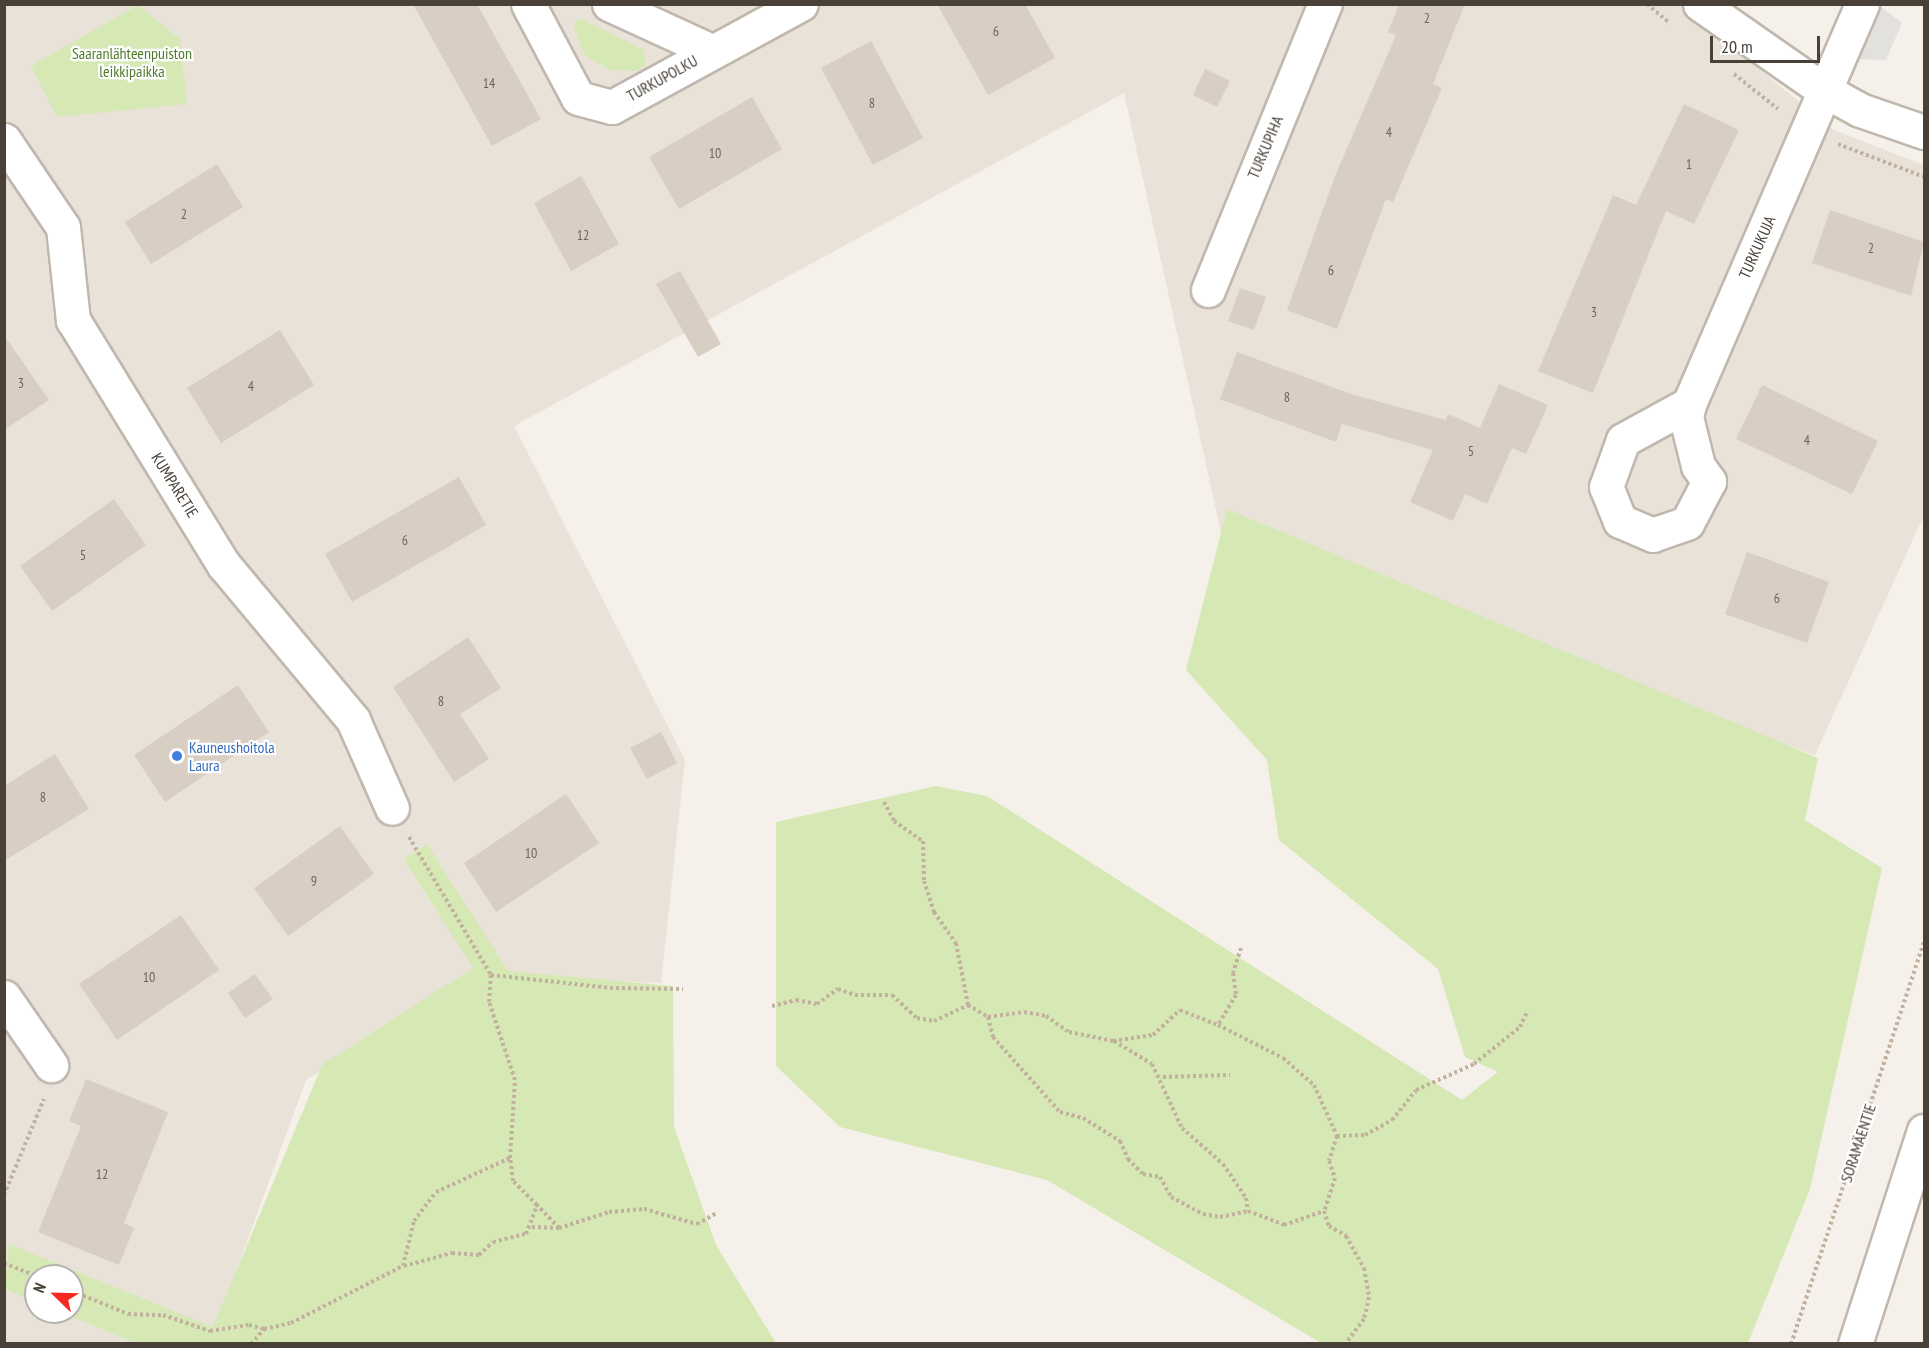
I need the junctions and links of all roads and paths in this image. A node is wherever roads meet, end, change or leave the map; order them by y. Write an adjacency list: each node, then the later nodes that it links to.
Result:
1 (528, 4): 7 (street, TURKUPOLKU)
2 (609, 4): 7 (street, TURKUPOLKU)
3 (801, 4): 7 (street, TURKUPOLKU)
4 (1325, 4): 11 (street, TURKUPIHA)
5 (1700, 4): 8 (street)
6 (1862, 4): 8 (street, TURKUKUJA)
7 (711, 51)
8 (1822, 89): 9 (street); 12 (street, TURKUKUJA)
9 (1924, 132)
10 (4, 140): 14 (street, KUMPARETIE)
11 (1208, 290)
12 (1689, 404)
13 (884, 802): 20 (path)
14 (392, 808): 17 (path)
15 (1924, 942): 46 (path, SORAMÄENTIE)
16 (1241, 948): 24 (path)
17 (491, 975): 18 (path); 31 (path)
18 (683, 988)
19 (4, 997): 26 (street)
20 (968, 1005): 21 (path); 23 (path)
21 (772, 1006)
22 (1527, 1012): 30 (path)
23 (988, 1017): 25 (path); 34 (path)
24 (1218, 1024): 25 (path); 30 (path)
25 (1113, 1041): 28 (path)
26 (51, 1065): 32 (path)
27 (1230, 1075): 28 (path)
28 (1162, 1077): 34 (path)
29 (1924, 1131): 47 (street)
30 (1337, 1136): 35 (path)
31 (510, 1158): 33 (path); 40 (path)
32 (4, 1195)
33 (537, 1205): 37 (path); 38 (path)
34 (1248, 1211): 35 (path)
35 (1324, 1211): 45 (path)
36 (717, 1213): 38 (path)
37 (532, 1227): 38 (path); 40 (path)
38 (559, 1228)
39 (4, 1263): 41 (path)
40 (404, 1266): 43 (path)
41 (24, 1271)
42 (84, 1296): 43 (path)
43 (264, 1329): 44 (path)
44 (251, 1344)
45 (1345, 1344)
46 (1791, 1344)
47 (1855, 1344)

